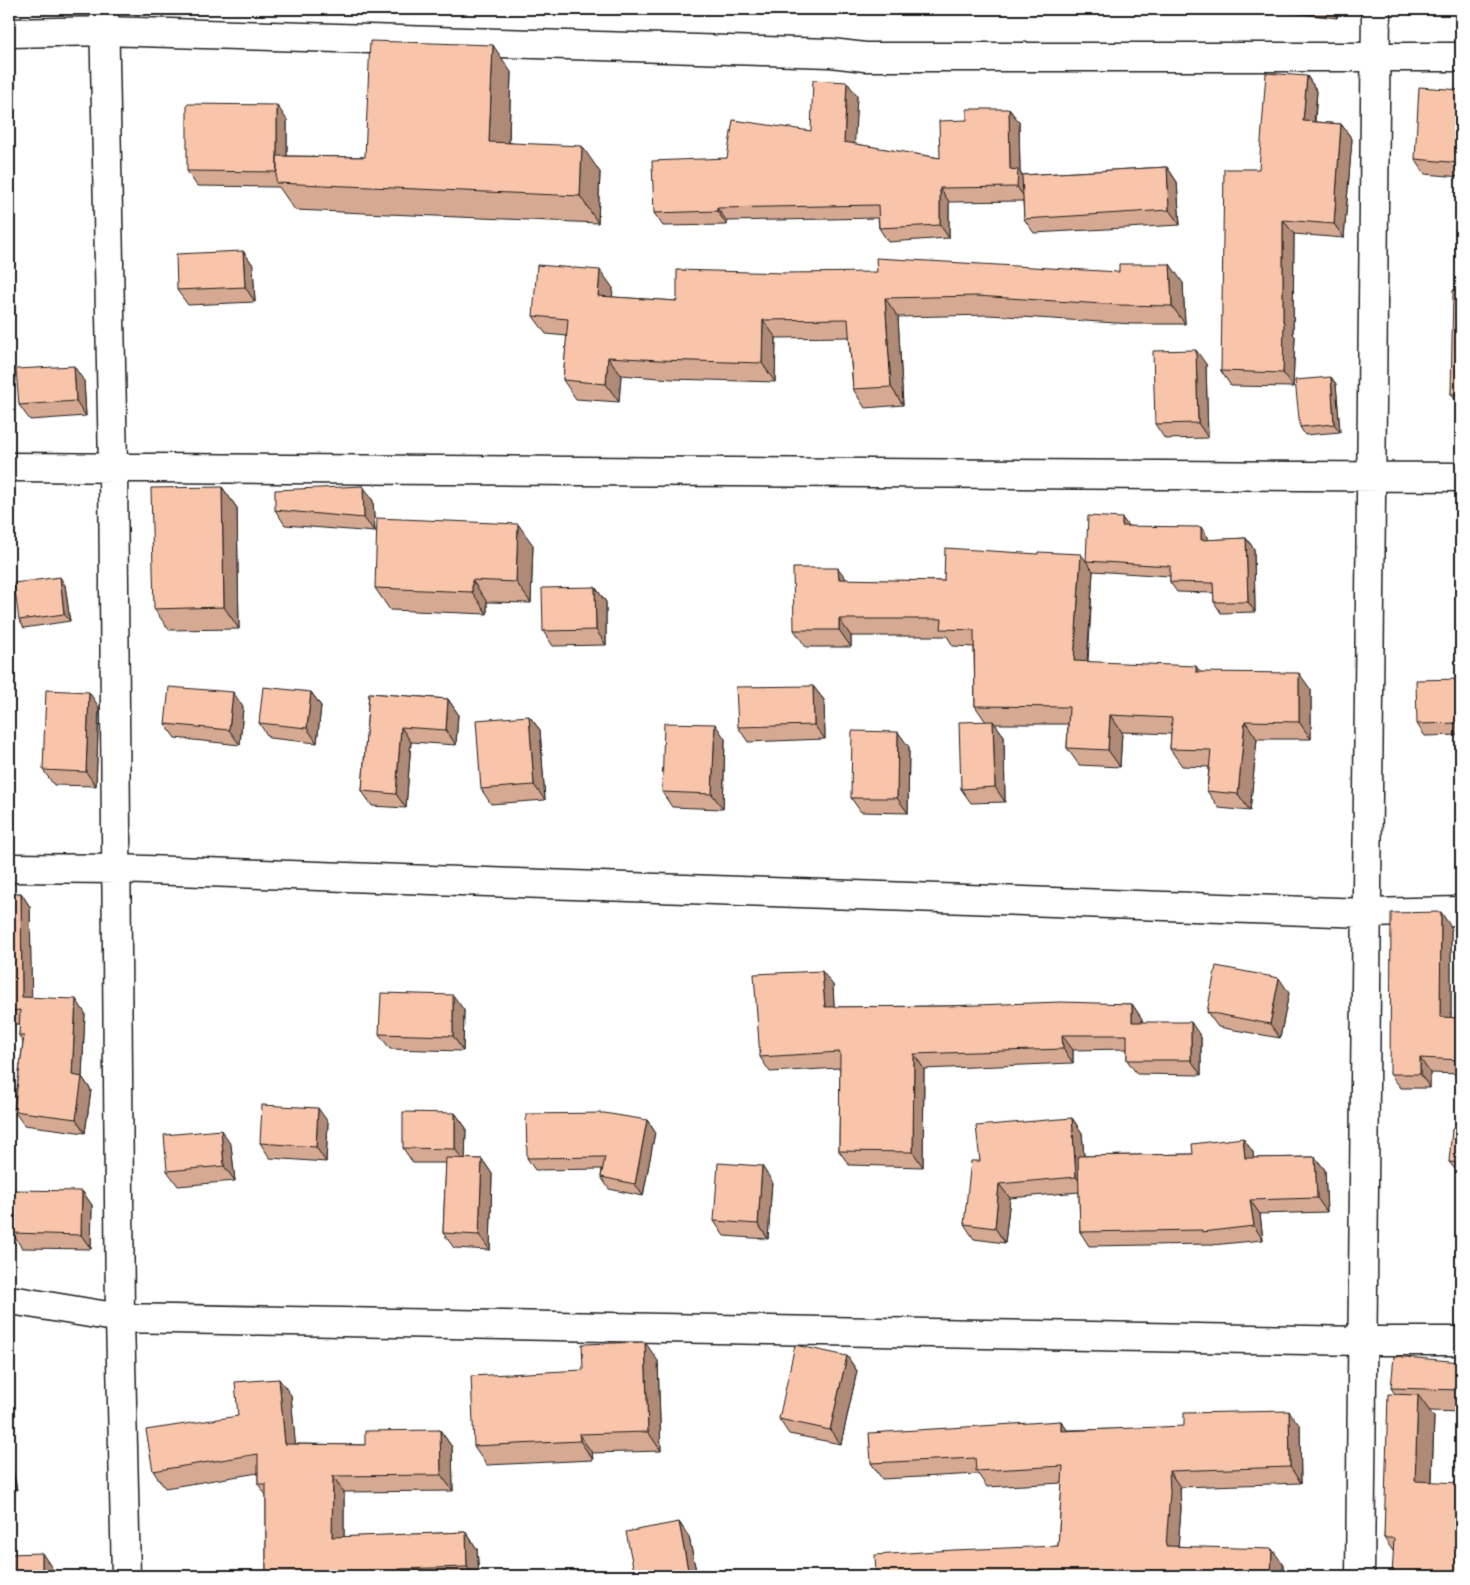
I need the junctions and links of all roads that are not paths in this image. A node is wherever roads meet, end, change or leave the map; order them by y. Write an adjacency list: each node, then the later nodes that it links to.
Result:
1 (1376, 9): 4 (street)
2 (104, 20): 3 (street); 4 (street); 7 (street)
3 (9, 33)
4 (1375, 57): 5 (street); 8 (street)
5 (1461, 57)
6 (9, 467): 7 (street)
7 (112, 467): 8 (street); 11 (street)
8 (1371, 475): 9 (street); 13 (street)
9 (1461, 477)
10 (9, 868): 11 (street)
11 (117, 869): 13 (street); 15 (street)
12 (1461, 911): 13 (street)
13 (1366, 913): 16 (street)
14 (9, 1302): 15 (street)
15 (120, 1318): 16 (street); 18 (street)
16 (1363, 1341): 17 (street); 19 (street)
17 (1461, 1341)
18 (126, 1576)
19 (1360, 1576)

